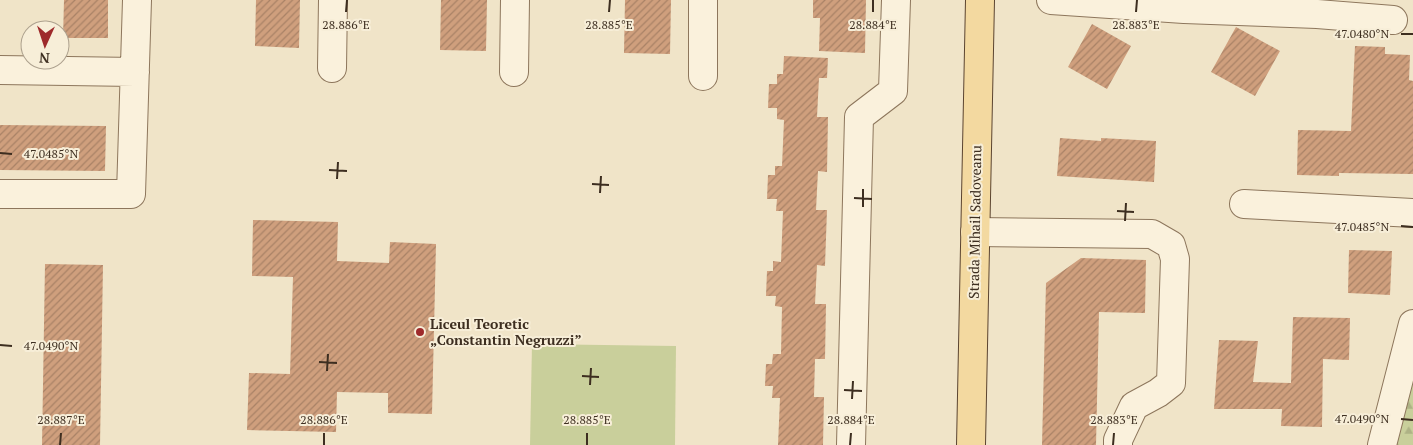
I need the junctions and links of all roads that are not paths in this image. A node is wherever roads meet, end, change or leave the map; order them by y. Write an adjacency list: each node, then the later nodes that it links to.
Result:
1 (137, 0): 11 (street)
2 (333, 0): 9 (street)
3 (515, 0): 12 (street)
4 (703, 0): 13 (street)
5 (896, 0): 19 (street)
6 (980, 0): 17 (main road, Strada Mihail Sadoveanu)
7 (1051, 0): 8 (street)
8 (1393, 20)
9 (332, 68)
10 (0, 70): 11 (street)
11 (135, 72): 14 (street)
12 (514, 72)
13 (703, 76)
14 (0, 194)
15 (1244, 204): 16 (street)
16 (1413, 213)
17 (975, 232): 20 (main road, Strada Mihail Sadoveanu); 21 (street)
18 (1413, 324): 22 (street)
19 (851, 445)
20 (971, 445)
21 (1118, 445)
22 (1382, 445)

